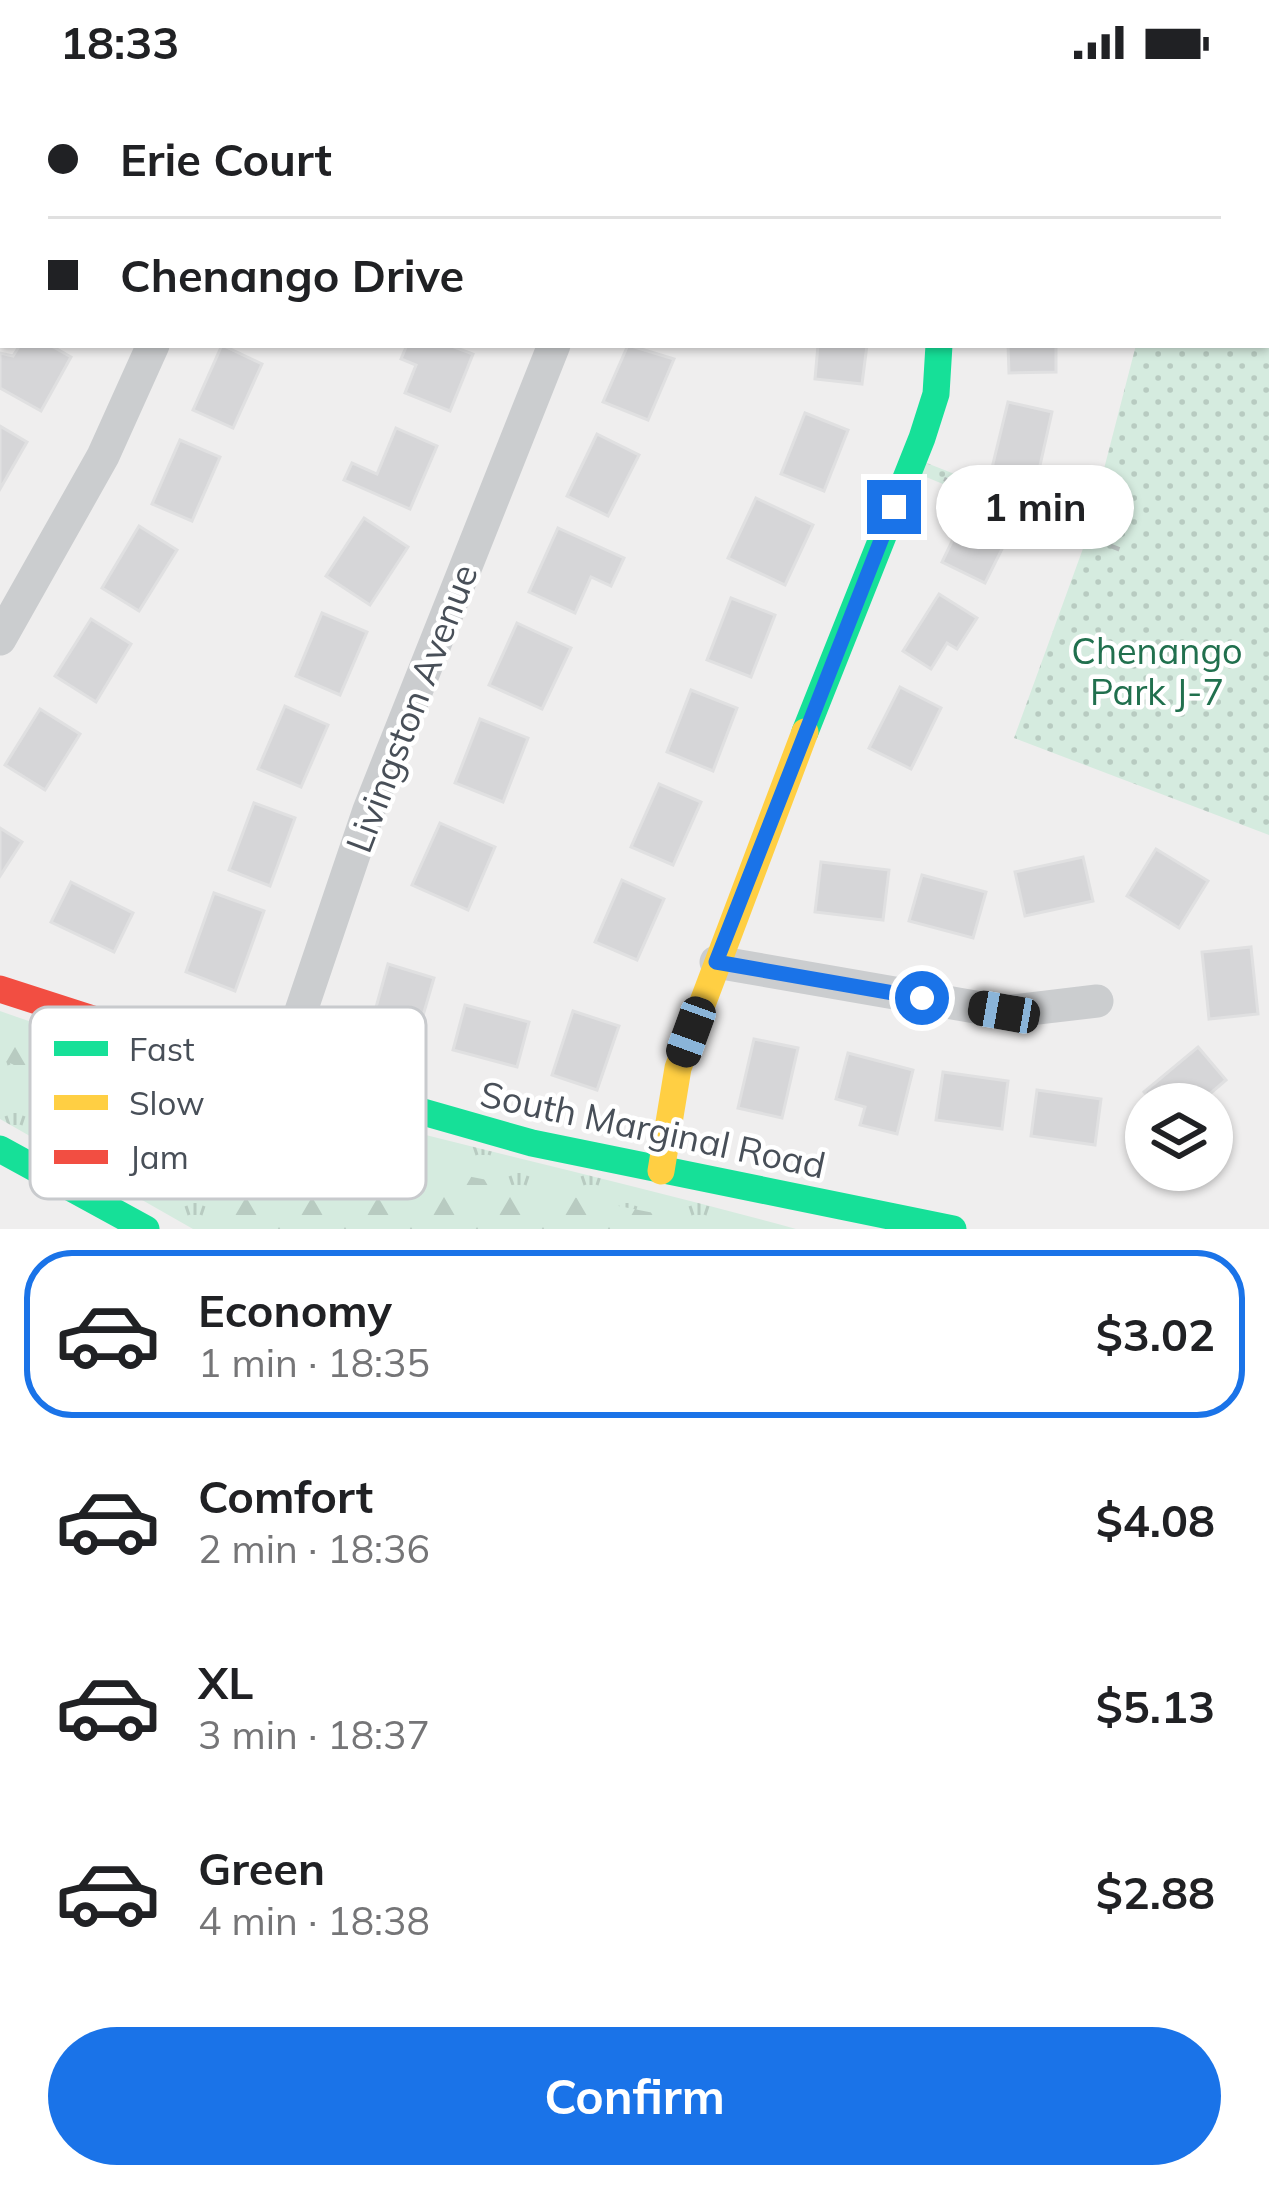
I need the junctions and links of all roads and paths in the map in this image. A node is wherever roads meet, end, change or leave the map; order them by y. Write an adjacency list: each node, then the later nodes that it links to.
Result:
1 (152, 348): 6 (street)
2 (553, 348): 13 (street, Livingston Avenue)
3 (939, 348): 4 (main road)
4 (911, 466): 5 (path); 7 (main road)
5 (1121, 550)
6 (0, 639)
7 (716, 962): 10 (street); 17 (main road)
8 (0, 974): 12 (main road, South Marginal Road)
9 (0, 989): 11 (main road)
10 (1097, 1000)
11 (56, 1007)
12 (80, 1007)
13 (302, 1007)
14 (426, 1113): 17 (main road, South Marginal Road)
15 (0, 1149): 16 (main road)
16 (30, 1165)
17 (661, 1171): 20 (main road, South Marginal Road)
18 (91, 1199): 19 (main road)
19 (146, 1229)
20 (953, 1229)

